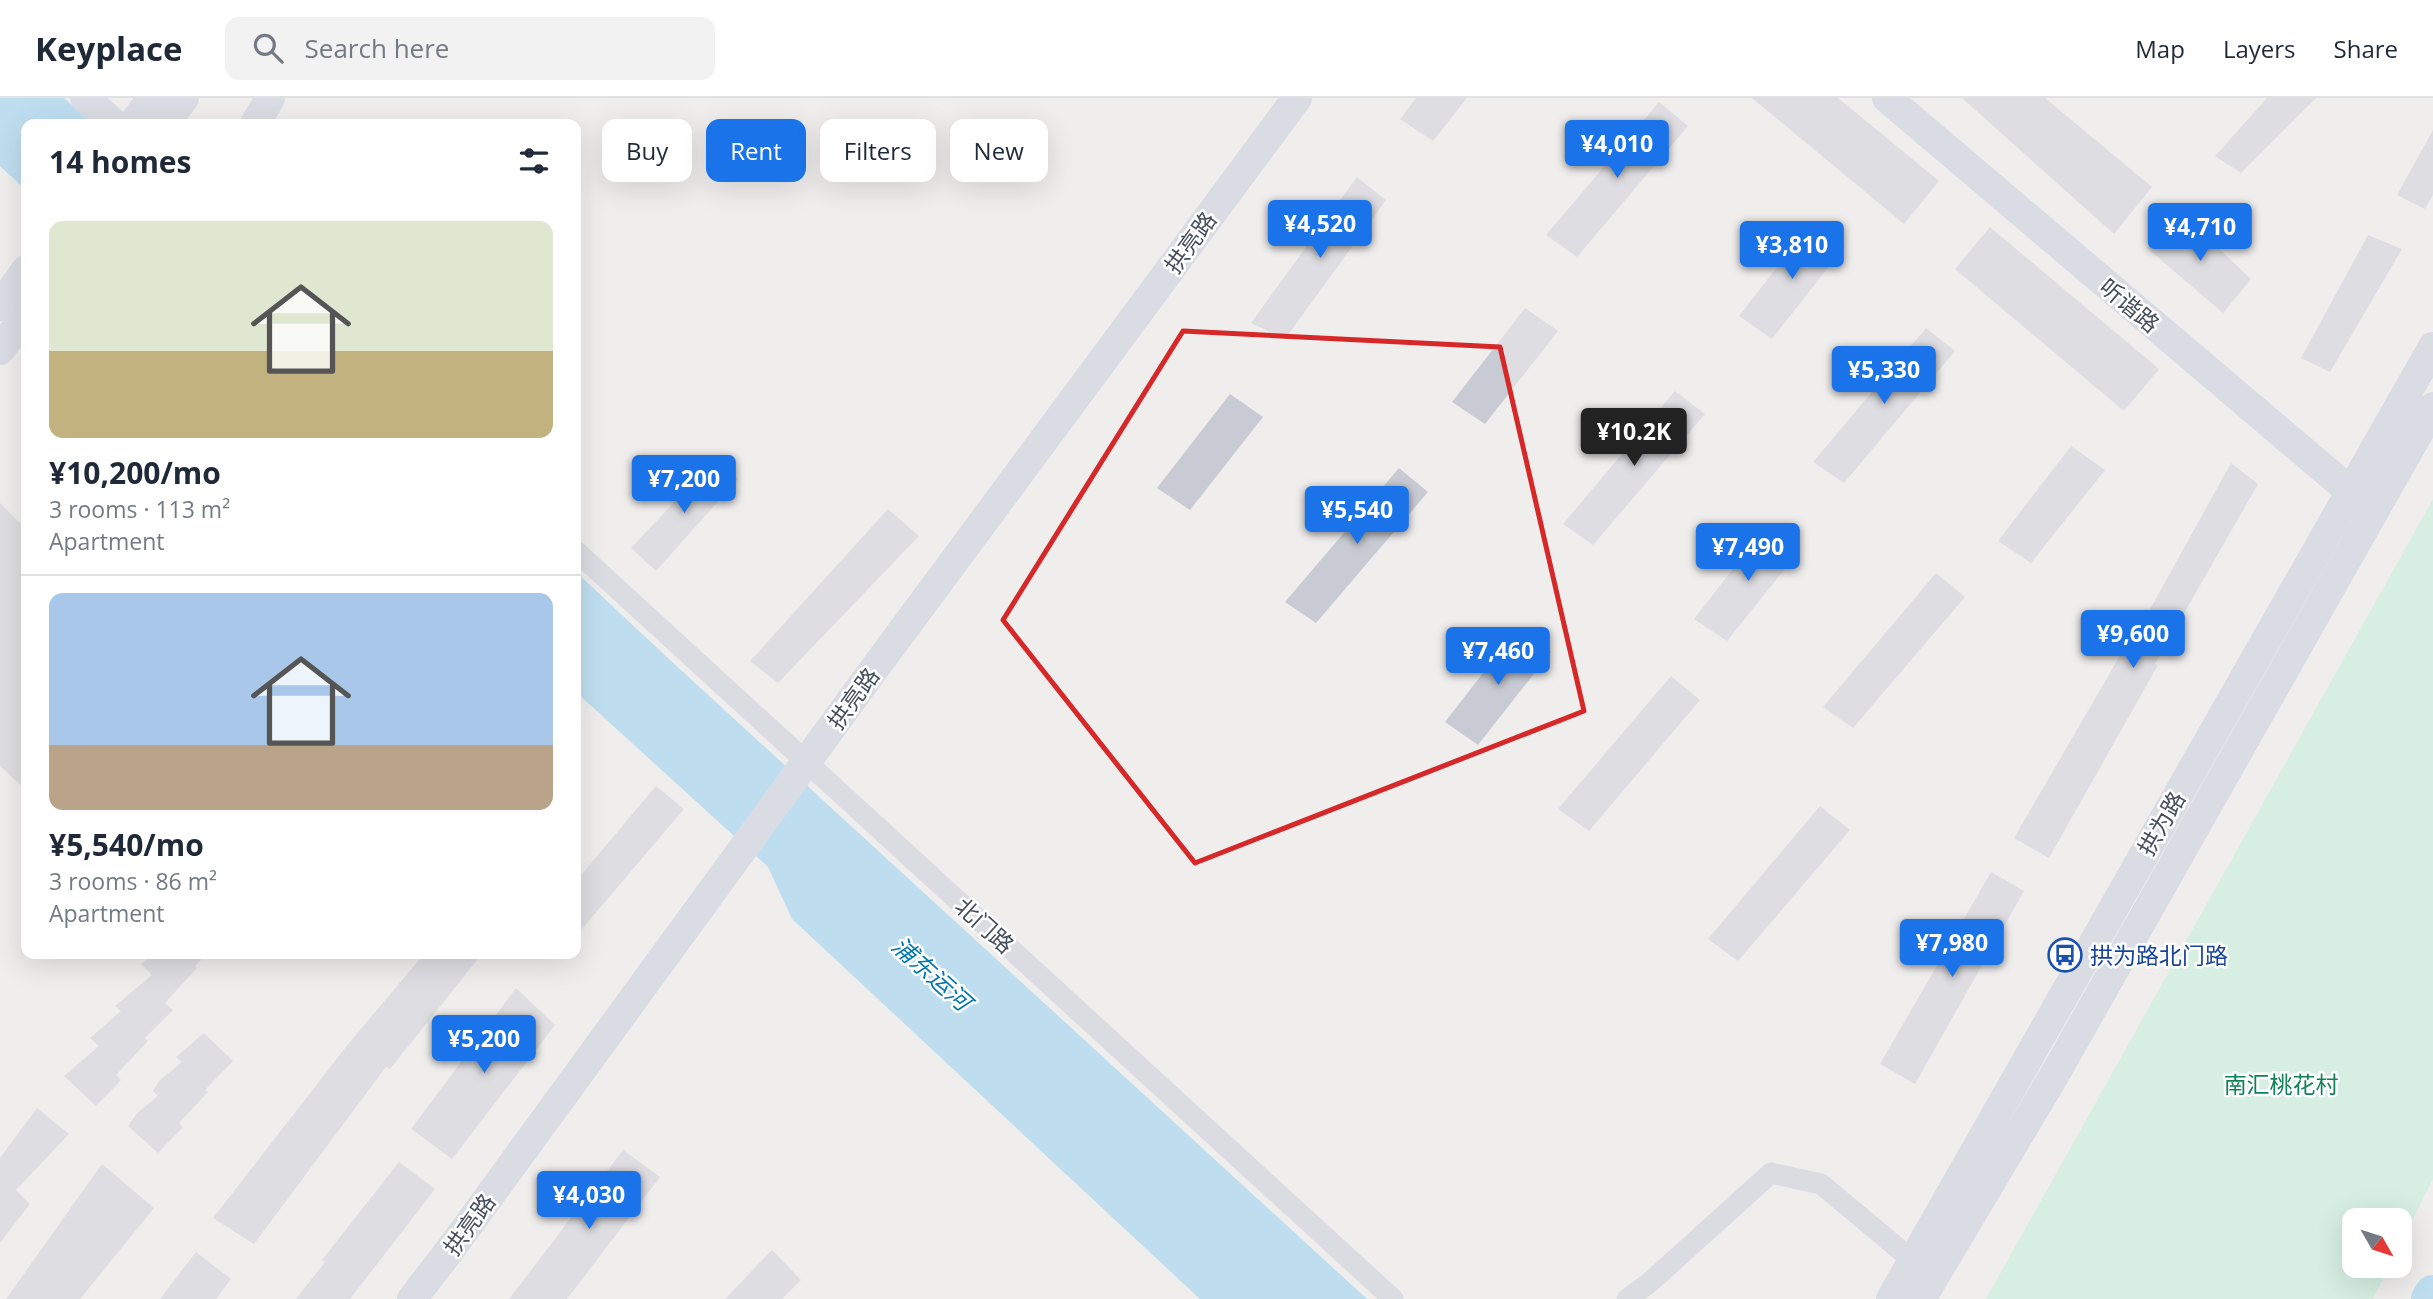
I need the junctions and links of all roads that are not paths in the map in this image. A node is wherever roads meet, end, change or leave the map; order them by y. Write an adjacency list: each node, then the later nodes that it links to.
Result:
1 (85, 98): 6 (street)
2 (270, 98): 8 (street)
3 (1297, 98): 17 (street, 拱亮路)
4 (1886, 98): 13 (street, 听谐路)
5 (165, 107): 7 (street)
6 (108, 119)
7 (142, 119)
8 (259, 119)
9 (16, 295): 11 (street)
10 (2433, 347): 13 (street, 拱为路)
11 (0, 350)
12 (2433, 407): 14 (street, 拱为路)
13 (2350, 491): 14 (street, 听谐路); 16 (street, 拱为路)
14 (2374, 510): 16 (street, 拱为路)
15 (581, 556): 18 (street, 北门路)
16 (1922, 1279): 19 (street); 20 (street, 拱为路)
17 (412, 1299)
18 (1393, 1299)
19 (1627, 1299)
20 (1891, 1299)

